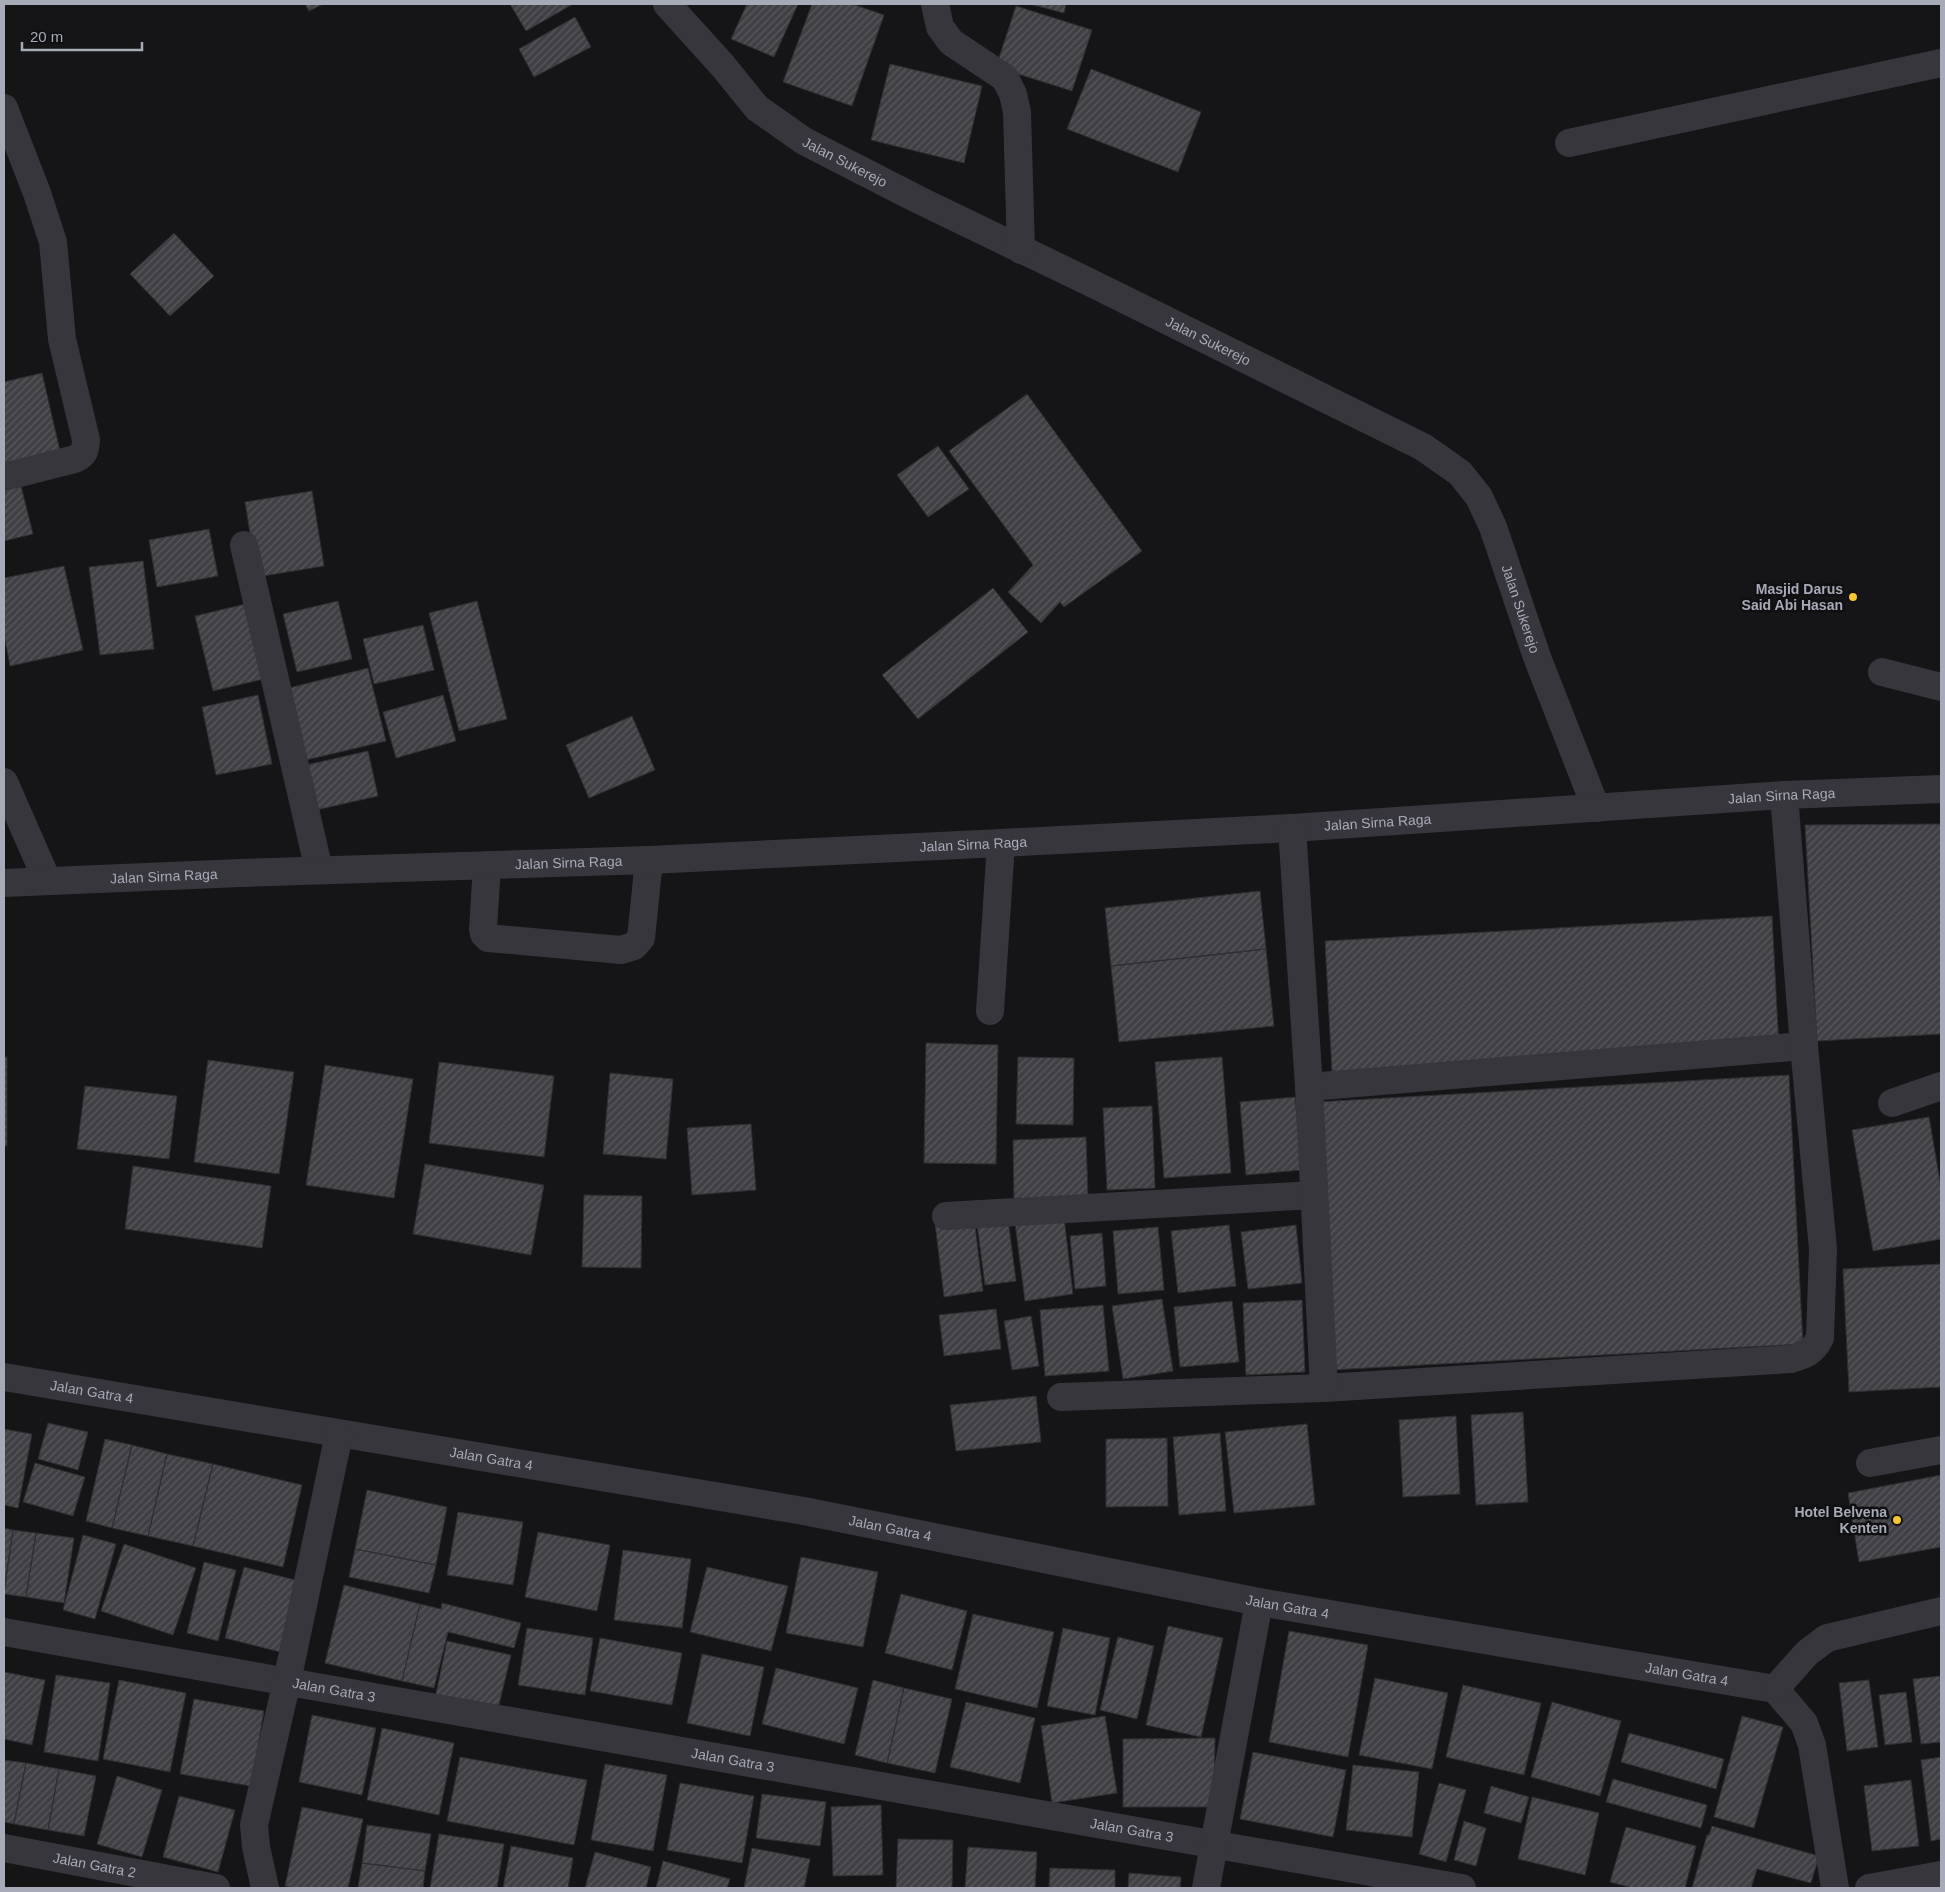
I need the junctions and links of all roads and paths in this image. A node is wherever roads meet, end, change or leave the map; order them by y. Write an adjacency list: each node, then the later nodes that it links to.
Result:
1 (666, 4): 6 (street, Jalan Sukerejo)
2 (935, 4): 6 (street)
3 (1941, 63): 5 (street)
4 (4, 108): 7 (street)
5 (1569, 143)
6 (1021, 250): 14 (street, Jalan Sukerejo)
7 (4, 477)
8 (244, 545): 19 (street)
9 (1882, 672): 10 (street)
10 (1941, 687)
11 (4, 782): 20 (street)
12 (1941, 788): 13 (street, Jalan Sirna Raga)
13 (1784, 795): 14 (street, Jalan Sirna Raga); 23 (street)
14 (1596, 808): 15 (street, Jalan Sirna Raga)
15 (1292, 828): 16 (street, Jalan Sirna Raga); 25 (street)
16 (1001, 842): 17 (street, Jalan Sirna Raga); 22 (street)
17 (649, 860): 18 (street, Jalan Sirna Raga); 18 (street)
18 (487, 865): 19 (street, Jalan Sirna Raga)
19 (319, 870): 20 (street, Jalan Sirna Raga)
20 (47, 880): 21 (street, Jalan Sirna Raga)
21 (4, 883)
22 (990, 1011)
23 (1804, 1046): 25 (street); 30 (street)
24 (1941, 1086): 26 (street)
25 (1309, 1087): 27 (street)
26 (1892, 1103)
27 (1314, 1195): 28 (street); 30 (street)
28 (946, 1216)
29 (4, 1377): 32 (street, Jalan Gatra 4)
30 (1324, 1388): 31 (street)
31 (1061, 1396)
32 (338, 1434): 35 (street, Jalan Gatra 4); 38 (street)
33 (1941, 1450): 34 (street)
34 (1870, 1463)
35 (1260, 1602): 39 (street, Jalan Gatra 4); 40 (street)
36 (1941, 1611): 39 (street)
37 (4, 1632): 38 (street, Jalan Gatra 3)
38 (288, 1681): 40 (street, Jalan Gatra 3); 44 (street)
39 (1783, 1698): 47 (street)
40 (1214, 1843): 45 (street); 46 (street, Jalan Gatra 3)
41 (4, 1848): 43 (street, Jalan Gatra 2)
42 (1941, 1875): 48 (street)
43 (216, 1888)
44 (265, 1888)
45 (1206, 1888)
46 (1462, 1888)
47 (1835, 1888)
48 (1869, 1888)

